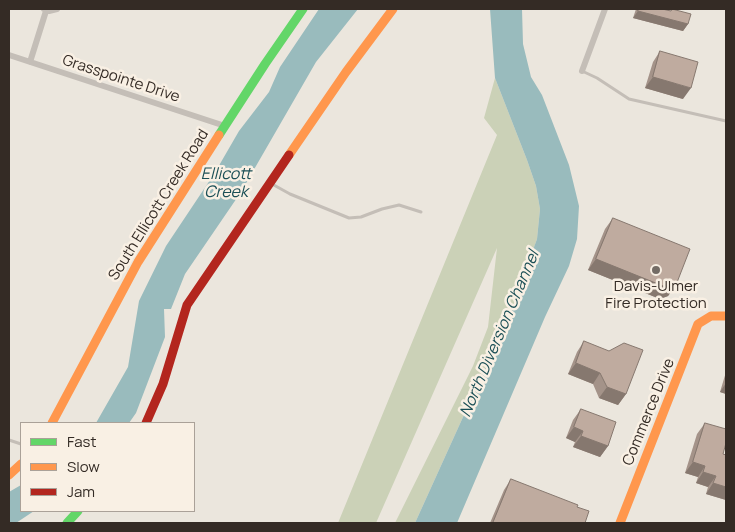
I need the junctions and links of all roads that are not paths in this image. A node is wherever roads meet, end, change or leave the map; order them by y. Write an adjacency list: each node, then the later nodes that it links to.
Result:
1 (57, 9): 5 (street)
2 (303, 9): 10 (street, South Ellicott Creek Road)
3 (393, 9): 11 (street)
4 (605, 9): 8 (street)
5 (45, 10): 7 (street)
6 (9, 55): 7 (street, Grasspointe Drive)
7 (30, 62): 10 (street, Grasspointe Drive)
8 (582, 71): 9 (lane)
9 (726, 121)
10 (225, 126): 14 (street, South Ellicott Creek Road)
11 (269, 182): 12 (lane); 15 (street)
12 (421, 212)
13 (726, 316): 20 (street, Commerce Drive)
14 (53, 422)
15 (146, 422)
16 (20, 465): 17 (street)
17 (9, 475)
18 (77, 512): 19 (street)
19 (67, 523)
20 (620, 523)

